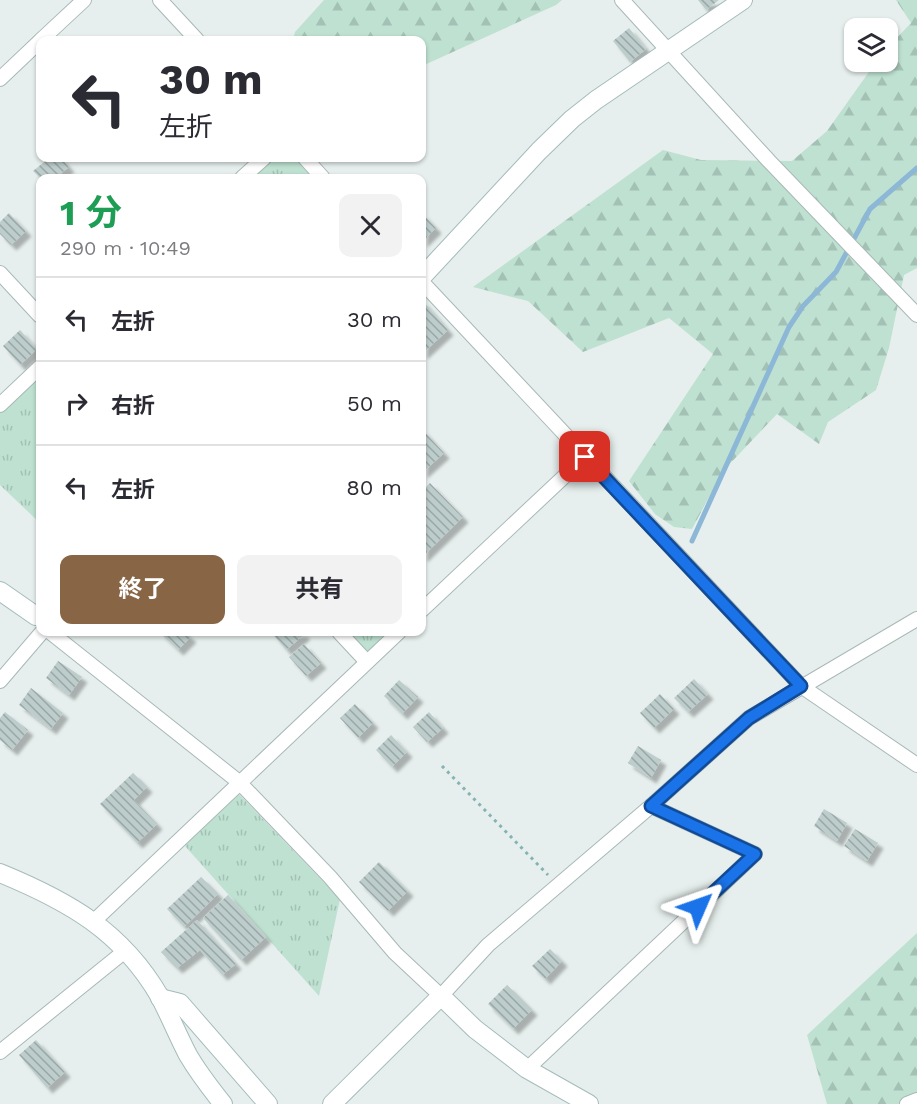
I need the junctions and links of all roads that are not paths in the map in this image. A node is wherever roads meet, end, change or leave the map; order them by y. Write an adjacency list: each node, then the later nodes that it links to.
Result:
1 (84, 0): 5 (street)
2 (160, 0): 6 (street)
3 (622, 0): 8 (street)
4 (743, 0): 8 (street)
5 (46, 36)
6 (193, 36)
7 (36, 46): 9 (street)
8 (669, 50): 15 (street); 18 (street)
9 (0, 79)
10 (260, 162): 12 (street)
11 (309, 162): 13 (street)
12 (246, 174)
13 (319, 174)
14 (0, 273): 17 (street)
15 (426, 273)
16 (426, 286): 21 (street)
17 (36, 312)
18 (917, 315)
19 (36, 371): 20 (street)
20 (0, 405)
21 (585, 457): 23 (street); 32 (street)
22 (0, 591): 24 (street)
23 (426, 606)
24 (36, 616)
25 (917, 620): 32 (street)
26 (39, 636): 31 (street)
27 (55, 636): 34 (street)
28 (343, 636): 30 (street)
29 (395, 636): 30 (street)
30 (367, 662): 34 (street)
31 (0, 681)
32 (801, 686): 33 (street); 35 (street)
33 (917, 765)
34 (239, 782): 37 (street); 39 (street)
35 (651, 806): 39 (street); 42 (street)
36 (0, 873): 37 (street)
37 (94, 921): 38 (street)
38 (124, 951): 40 (street); 41 (street)
39 (441, 996): 42 (street); 46 (street)
40 (160, 998): 44 (street); 45 (street)
41 (0, 1052)
42 (527, 1069): 47 (street)
43 (917, 1100): 48 (street)
44 (223, 1104)
45 (268, 1104)
46 (332, 1104)
47 (589, 1104)
48 (907, 1104)

